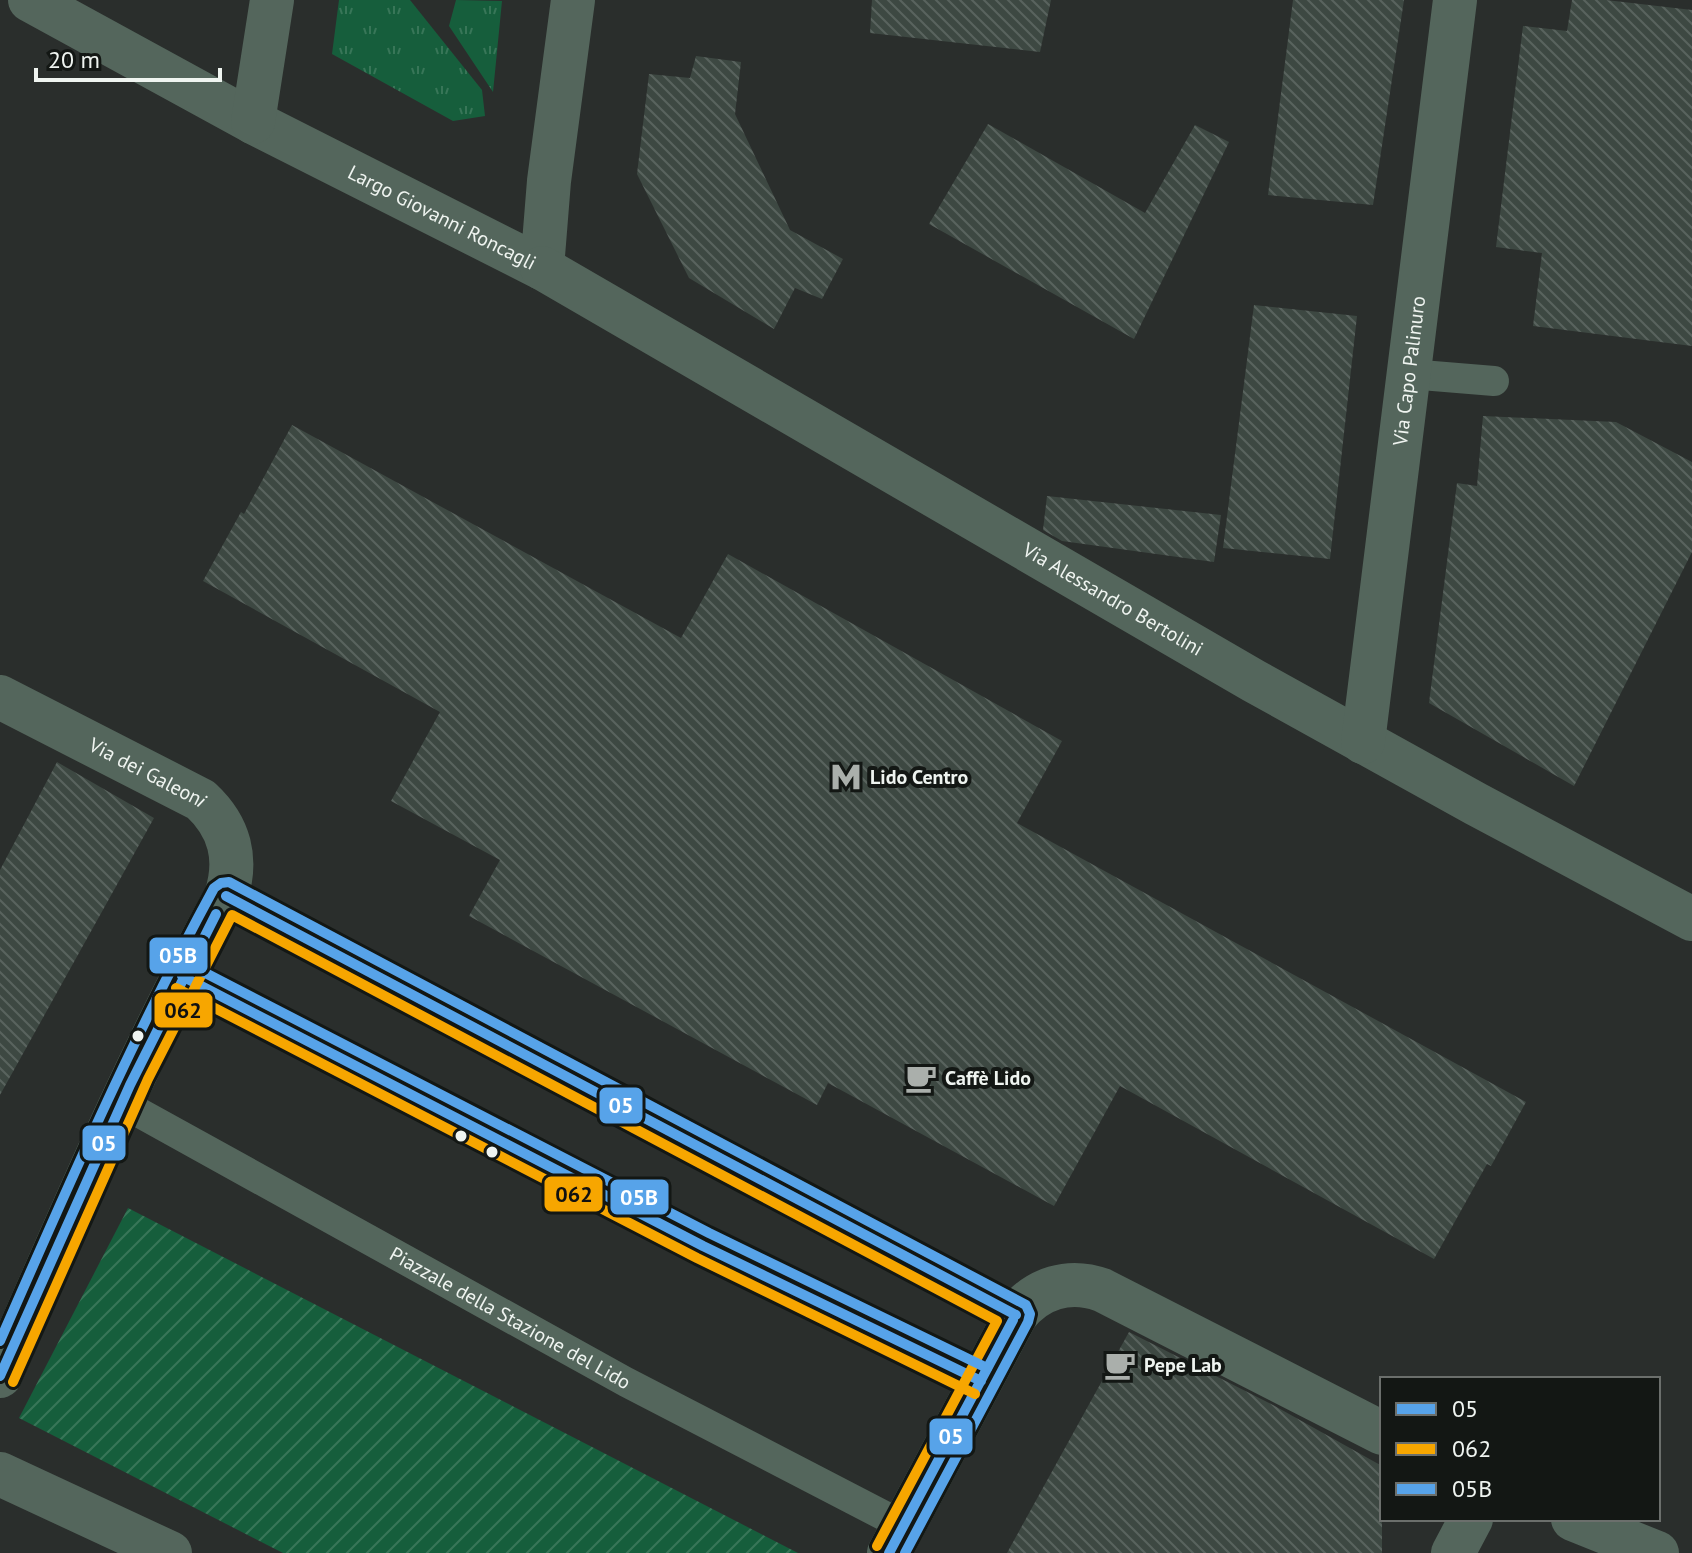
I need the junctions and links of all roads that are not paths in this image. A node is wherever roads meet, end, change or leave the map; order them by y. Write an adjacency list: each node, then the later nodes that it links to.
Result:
1 (30, 0): 5 (street, Largo Giovanni Roncagli)
2 (272, 0): 5 (street)
3 (573, 0): 6 (street, Largo Giovanni Roncagli)
4 (1455, 0): 7 (street, Via Capo Palinuro)
5 (253, 122): 6 (street, Largo Giovanni Roncagli)
6 (542, 268): 10 (street, Via Alessandro Bertolini)
7 (1409, 374): 8 (lane); 10 (street, Via Capo Palinuro)
8 (1494, 381)
9 (0, 697): 11 (street, Via dei Galeoni)
10 (1363, 742): 12 (street, Via Alessandro Bertolini)
11 (226, 896): 13 (street); 15 (lane)
12 (1692, 919)
13 (182, 976): 14 (street); 17 (lane)
14 (120, 1102): 16 (street); 22 (lane, Piazzale della Stazione del Lido)
15 (1016, 1315): 17 (street, Piazzale della Stazione del Lido); 18 (street)
16 (0, 1376)
17 (981, 1381): 22 (street, Piazzale della Stazione del Lido)
18 (1380, 1432)
19 (0, 1474): 23 (street)
20 (1470, 1521): 24 (street)
21 (1578, 1521): 25 (street)
22 (896, 1540)
23 (170, 1553)
24 (1453, 1553)
25 (1657, 1553)

